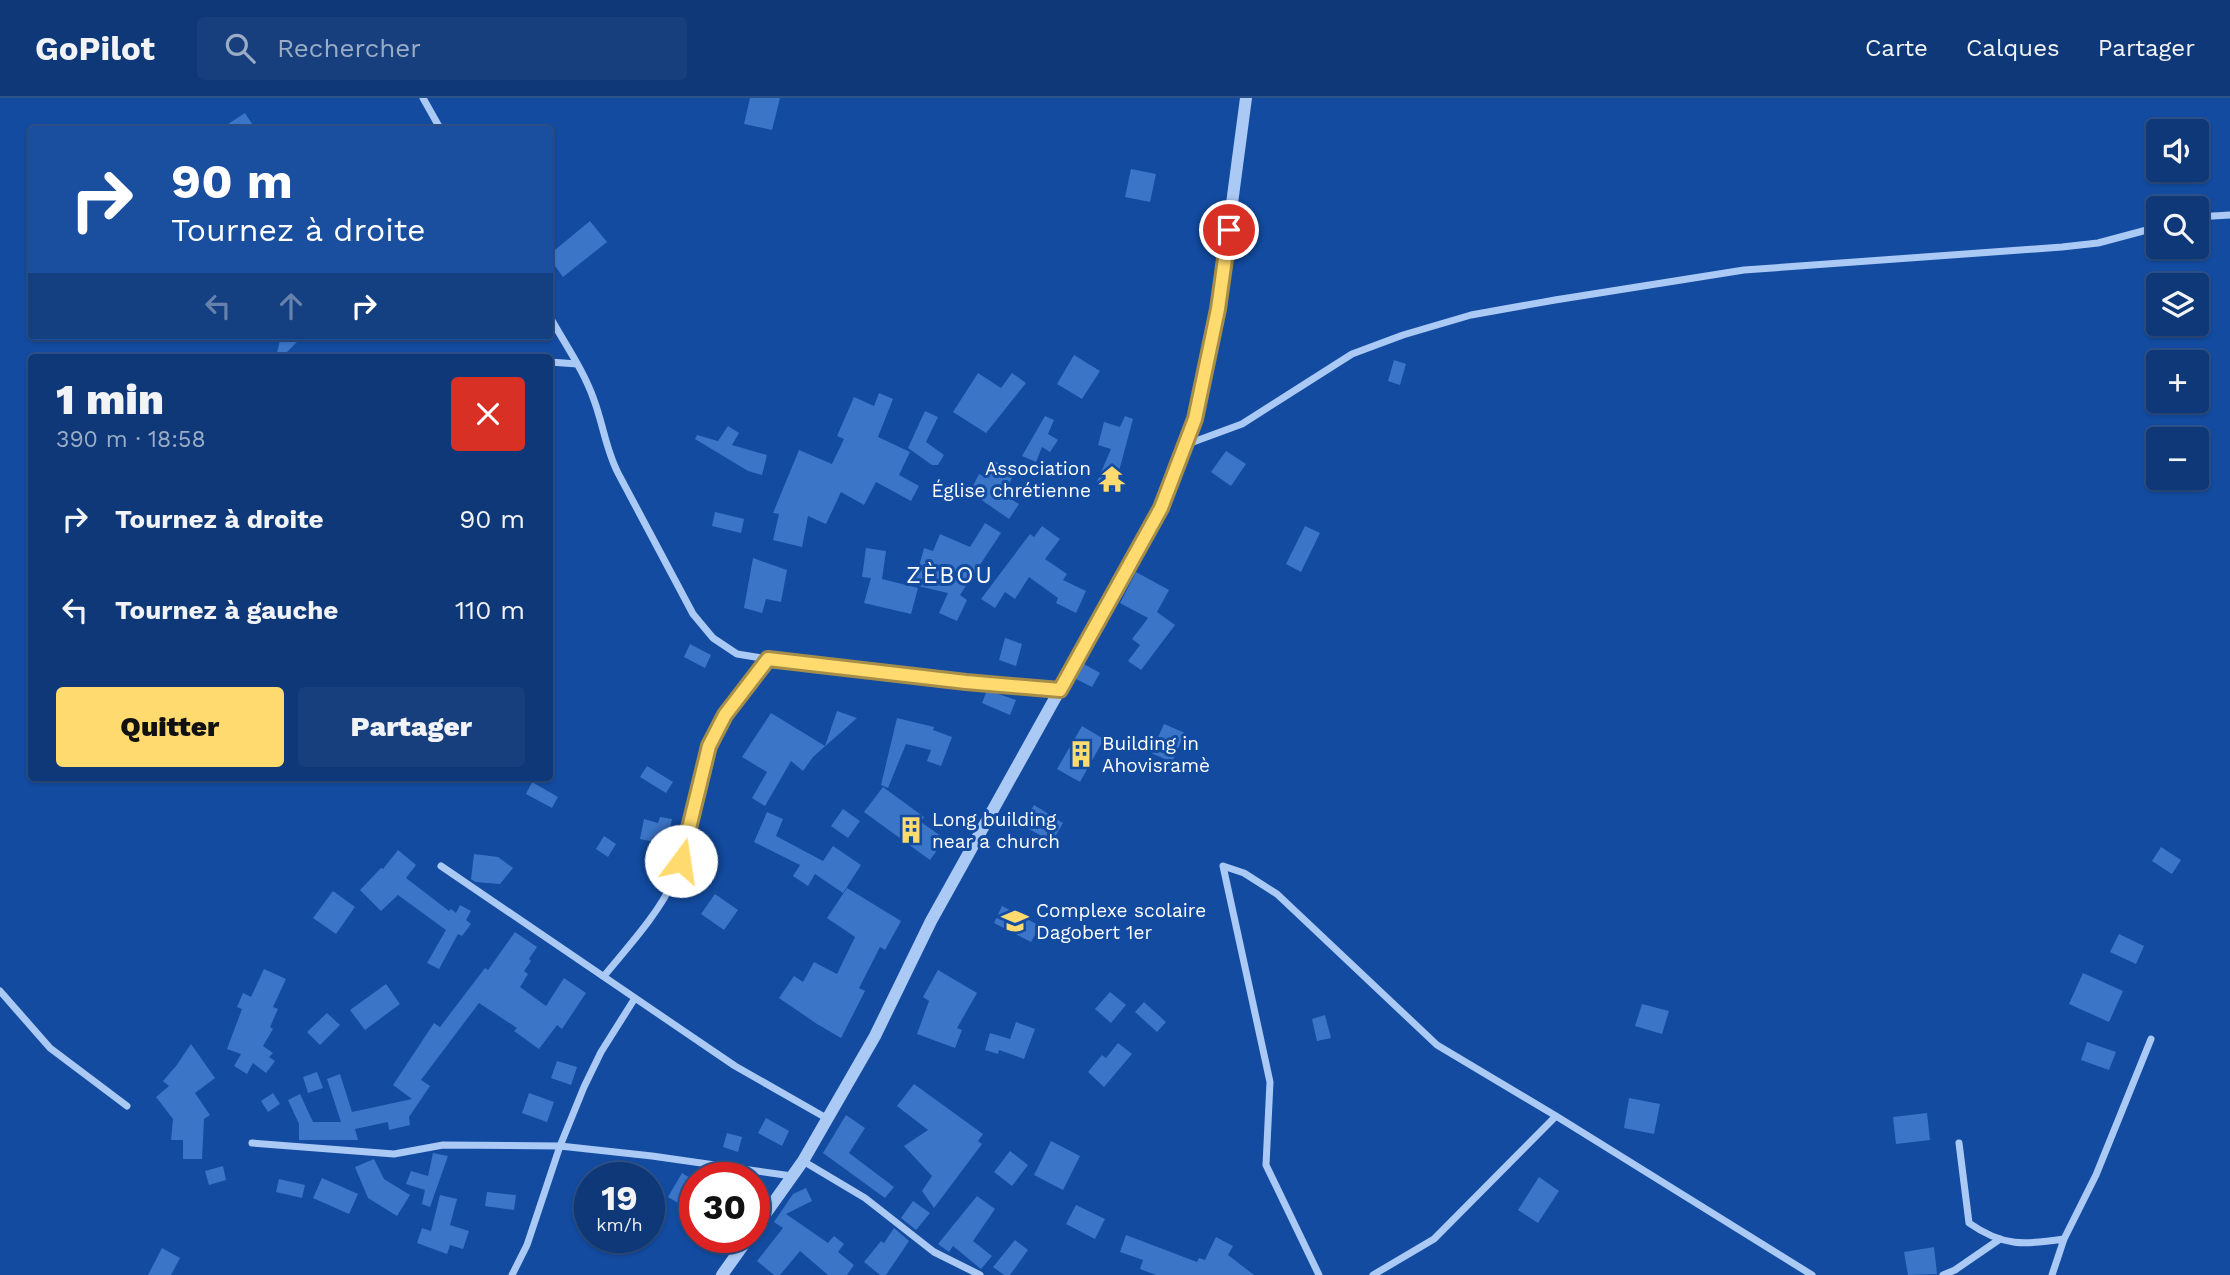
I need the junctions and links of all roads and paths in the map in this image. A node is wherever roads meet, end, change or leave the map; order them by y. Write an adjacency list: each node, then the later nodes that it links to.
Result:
1 (423, 98): 3 (street)
2 (1246, 98): 10 (street)
3 (439, 126)
4 (2230, 215): 5 (street)
5 (2209, 216)
6 (2146, 230): 10 (street)
7 (553, 322): 9 (street)
8 (553, 362): 9 (street)
9 (577, 364): 11 (street)
10 (1185, 446): 12 (street)
11 (768, 659): 12 (street); 14 (street)
12 (1060, 690): 20 (street)
13 (441, 866): 14 (street)
14 (604, 976): 16 (street)
15 (0, 990): 18 (street)
16 (635, 998): 20 (street); 23 (street)
17 (2151, 1039): 28 (street)
18 (127, 1106)
19 (1556, 1116): 33 (street); 34 (street); 35 (street)
20 (828, 1119): 24 (street)
21 (251, 1143): 23 (street)
22 (1959, 1143): 27 (street)
23 (560, 1146): 25 (street); 30 (street)
24 (803, 1161): 25 (street); 32 (street)
25 (792, 1177): 26 (street)
26 (770, 1208)
27 (2000, 1239): 28 (street); 36 (street)
28 (2064, 1239): 37 (street)
29 (738, 1253): 31 (street)
30 (512, 1275)
31 (722, 1275)
32 (980, 1275)
33 (1320, 1275)
34 (1373, 1275)
35 (1812, 1275)
36 (1943, 1275)
37 (2052, 1275)

